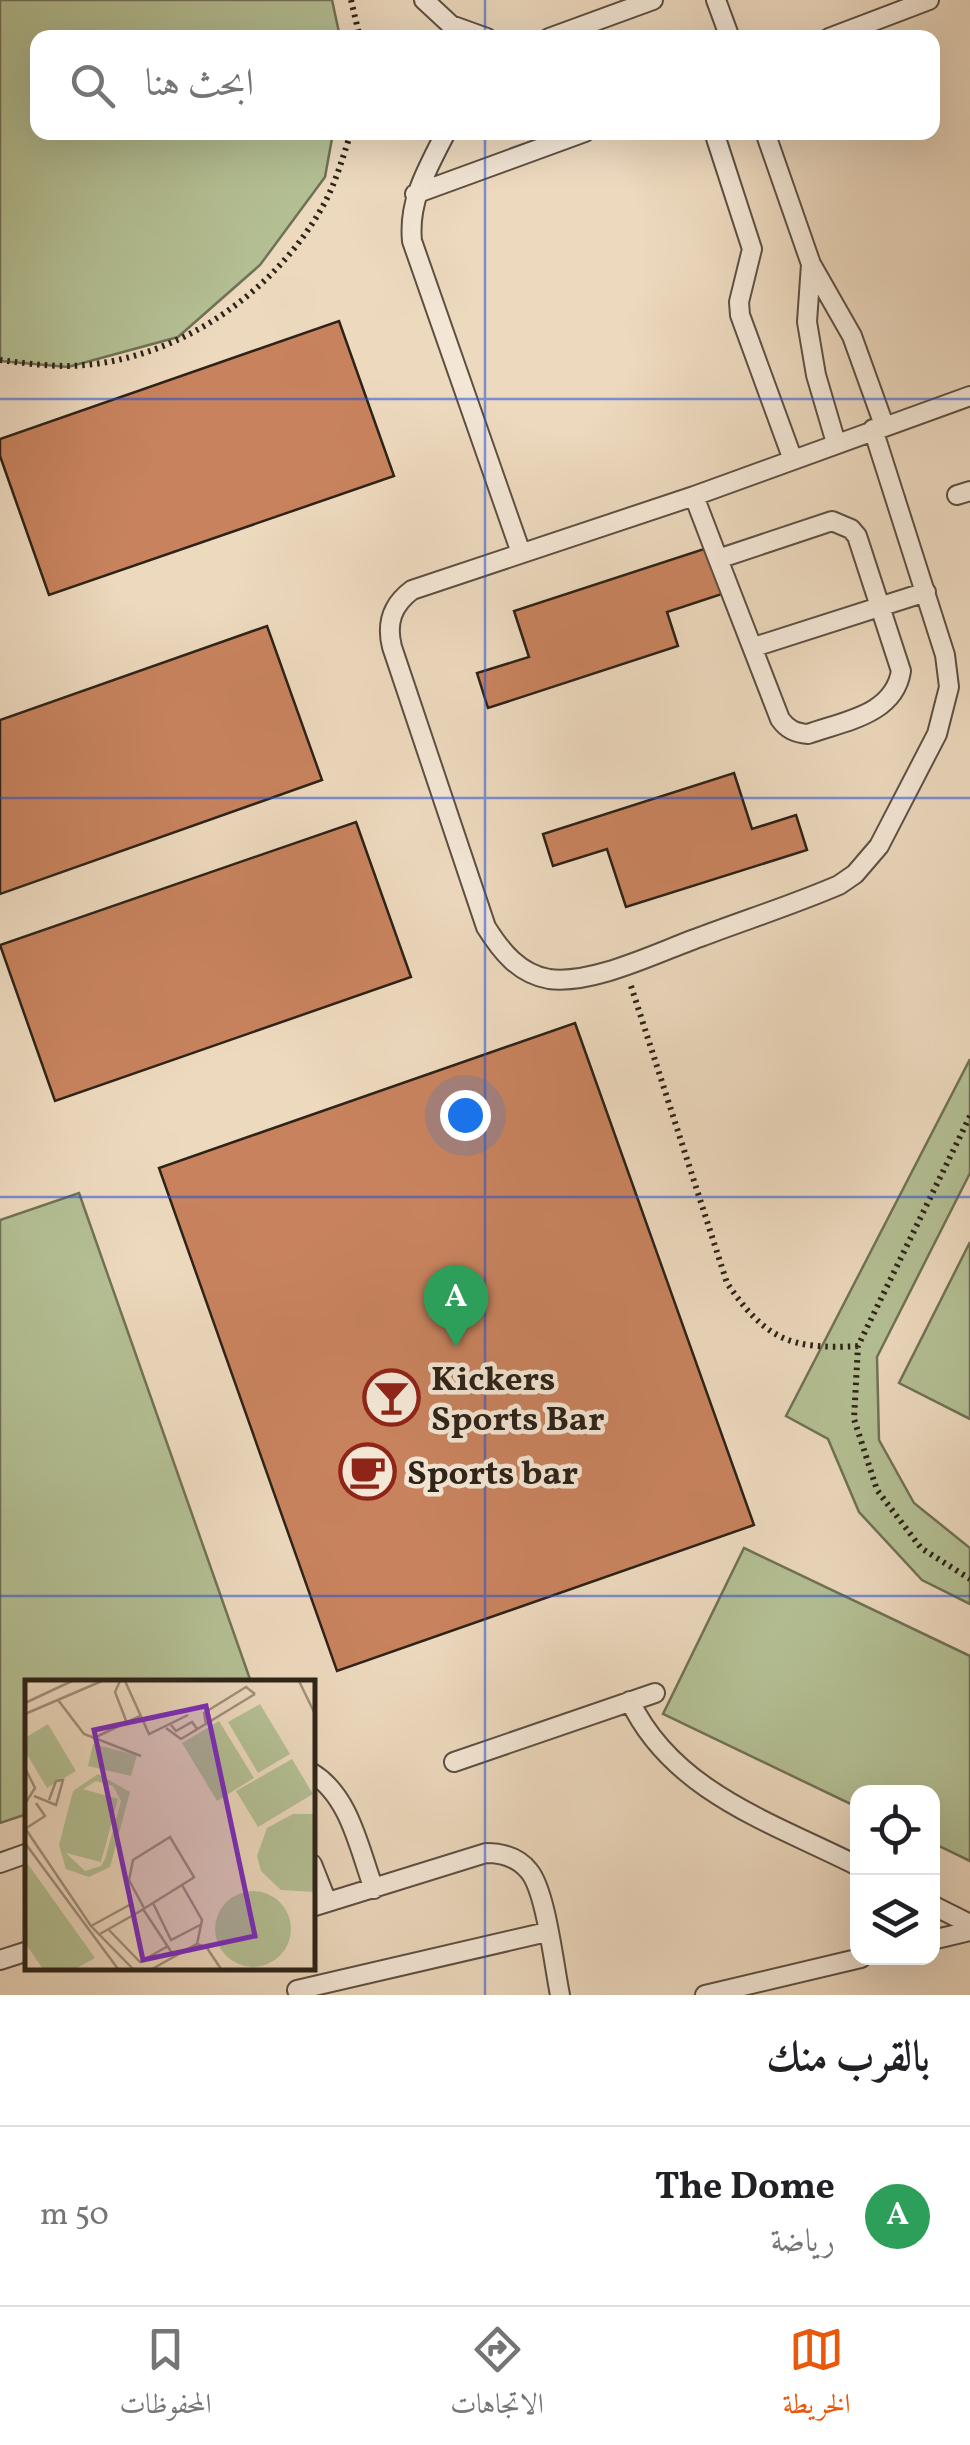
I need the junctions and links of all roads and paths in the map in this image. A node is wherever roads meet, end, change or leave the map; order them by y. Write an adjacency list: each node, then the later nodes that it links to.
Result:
1 (351, 0): 6 (path)
2 (424, 0): 7 (lane)
3 (652, 0): 8 (lane)
4 (716, 0): 9 (lane)
5 (928, 0): 10 (lane)
6 (358, 30)
7 (466, 30)
8 (571, 30)
9 (727, 30)
10 (851, 30)
11 (348, 140): 18 (path)
12 (442, 140): 16 (lane)
13 (563, 140): 16 (lane)
14 (717, 140): 22 (lane)
15 (767, 140): 17 (lane)
16 (416, 194): 24 (lane)
17 (811, 264): 20 (lane); 21 (lane)
18 (2, 362)
19 (970, 396): 20 (lane)
20 (879, 427): 21 (lane); 26 (lane)
21 (836, 443): 22 (lane)
22 (793, 460): 23 (lane)
23 (694, 496): 24 (lane); 25 (lane)
24 (521, 553): 29 (lane)
25 (718, 559): 27 (lane); 28 (lane)
26 (926, 592): 27 (lane); 29 (lane)
27 (881, 607): 28 (lane); 28 (lane)
28 (754, 647)
29 (624, 964): 31 (path)
30 (970, 1116): 31 (path)
31 (858, 1346): 32 (path)
32 (970, 1578)
33 (655, 1694): 34 (lane)
34 (630, 1701): 35 (lane); 38 (lane)
35 (454, 1762)
36 (315, 1776): 41 (lane)
37 (25, 1854): 39 (lane)
38 (850, 1862)
39 (0, 1863)
40 (315, 1879): 42 (lane)
41 (374, 1889): 42 (lane); 45 (lane)
42 (320, 1904)
43 (940, 1909): 44 (lane)
44 (970, 1928): 46 (lane)
45 (547, 1932): 50 (lane); 51 (lane)
46 (940, 1937)
47 (25, 1951): 48 (lane)
48 (0, 1960)
49 (850, 1960): 52 (lane)
50 (296, 1990)
51 (560, 1995)
52 (705, 1995)

